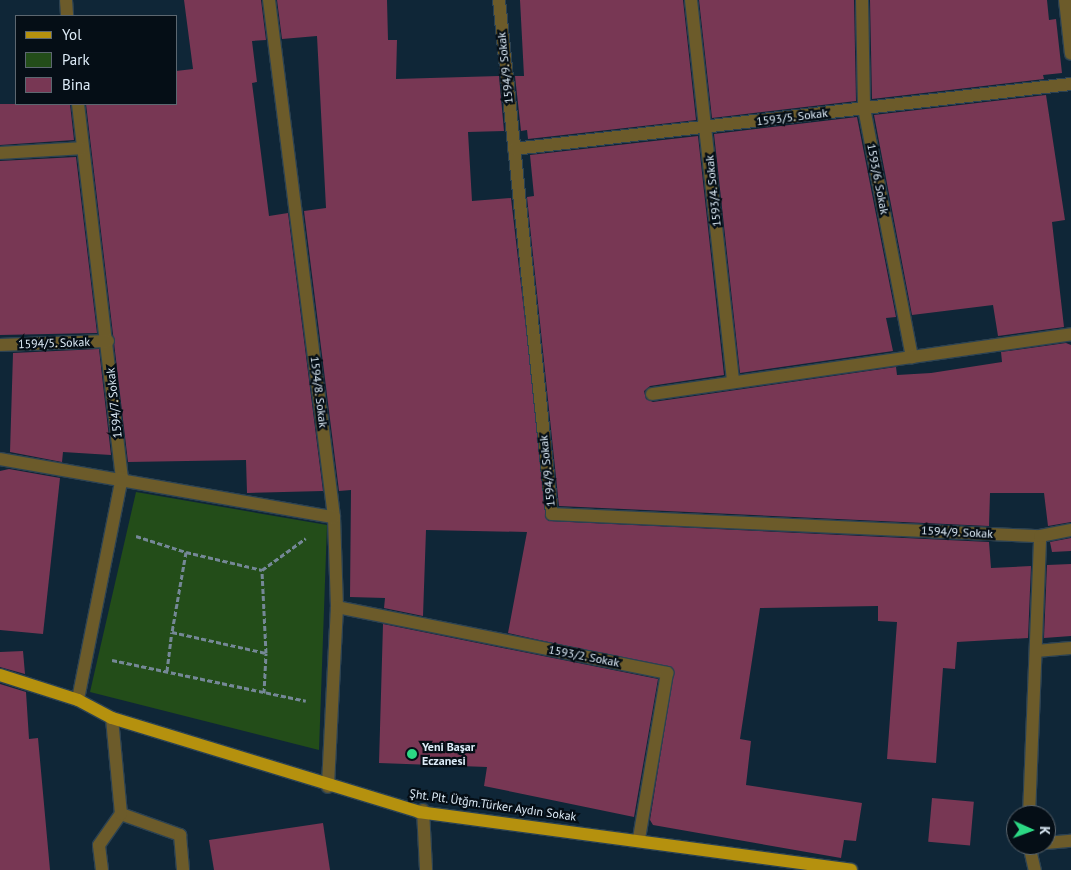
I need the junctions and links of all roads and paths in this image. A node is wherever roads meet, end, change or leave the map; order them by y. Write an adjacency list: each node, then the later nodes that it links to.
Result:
1 (66, 0): 7 (street)
2 (269, 0): 24 (street, 1594/8. Sokak)
3 (498, 0): 14 (street, 1594/9. Sokak)
4 (691, 0): 12 (street, 1593/4. Sokak)
5 (862, 0): 11 (street, 1593/6. Sokak)
6 (1065, 0): 8 (street)
7 (68, 15)
8 (1071, 54)
9 (1071, 84): 11 (street, 1593/5. Sokak)
10 (78, 105): 13 (street, 1594/7. Sokak)
11 (864, 108): 12 (street, 1593/5. Sokak); 19 (street, 1593/6. Sokak)
12 (706, 127): 14 (street, 1593/5. Sokak); 20 (street, 1593/4. Sokak)
13 (83, 148): 15 (street); 17 (street, 1594/7. Sokak)
14 (514, 149): 27 (street, 1594/9. Sokak)
15 (0, 153)
16 (1071, 334): 19 (street)
17 (108, 341): 18 (street, 1594/5. Sokak); 23 (street, 1594/7. Sokak)
18 (0, 345)
19 (912, 357): 20 (street)
20 (733, 382): 21 (street)
21 (652, 394)
22 (0, 459): 23 (street)
23 (122, 478): 24 (street); 35 (street, 1594/7. Sokak)
24 (334, 517): 29 (path); 30 (street, 1594/8. Sokak)
25 (1071, 530): 27 (street)
26 (127, 533): 28 (path)
27 (1040, 536): 33 (street)
28 (186, 552): 29 (path); 31 (path)
29 (262, 570): 34 (path)
30 (337, 607): 40 (street, 1594/8. Sokak); 46 (street, 1593/2. Sokak)
31 (172, 632): 34 (path); 36 (path)
32 (1071, 648): 33 (street)
33 (1036, 650): 43 (street)
34 (266, 653): 38 (path)
35 (87, 655): 36 (path); 39 (street, 1594/7. Sokak)
36 (167, 672): 38 (path)
37 (0, 675): 39 (main road, Şht. Plt. Ütğm.Türker Aydın Sokak)
38 (264, 693): 40 (path)
39 (78, 700): 41 (main road, Şht. Plt. Ütğm.Türker Aydın Sokak)
40 (332, 707): 42 (street, 1594/8. Sokak)
41 (112, 718): 42 (main road, Şht. Plt. Ütğm.Türker Aydın Sokak); 45 (street)
42 (328, 787): 44 (main road, Şht. Plt. Ütğm.Türker Aydın Sokak)
43 (1029, 805)
44 (422, 810): 46 (main road, Şht. Plt. Ütğm.Türker Aydın Sokak); 53 (street)
45 (120, 814): 51 (street); 52 (street)
46 (639, 838): 50 (main road, Şht. Plt. Ütğm.Türker Aydın Sokak)
47 (1071, 841): 48 (street)
48 (1056, 842)
49 (1032, 855): 56 (street)
50 (790, 860): 54 (main road); 55 (main road, Şht. Plt. Ütğm.Türker Aydın Sokak)
51 (102, 870)
52 (183, 870)
53 (426, 870)
54 (806, 870)
55 (852, 870)
56 (1036, 870)

